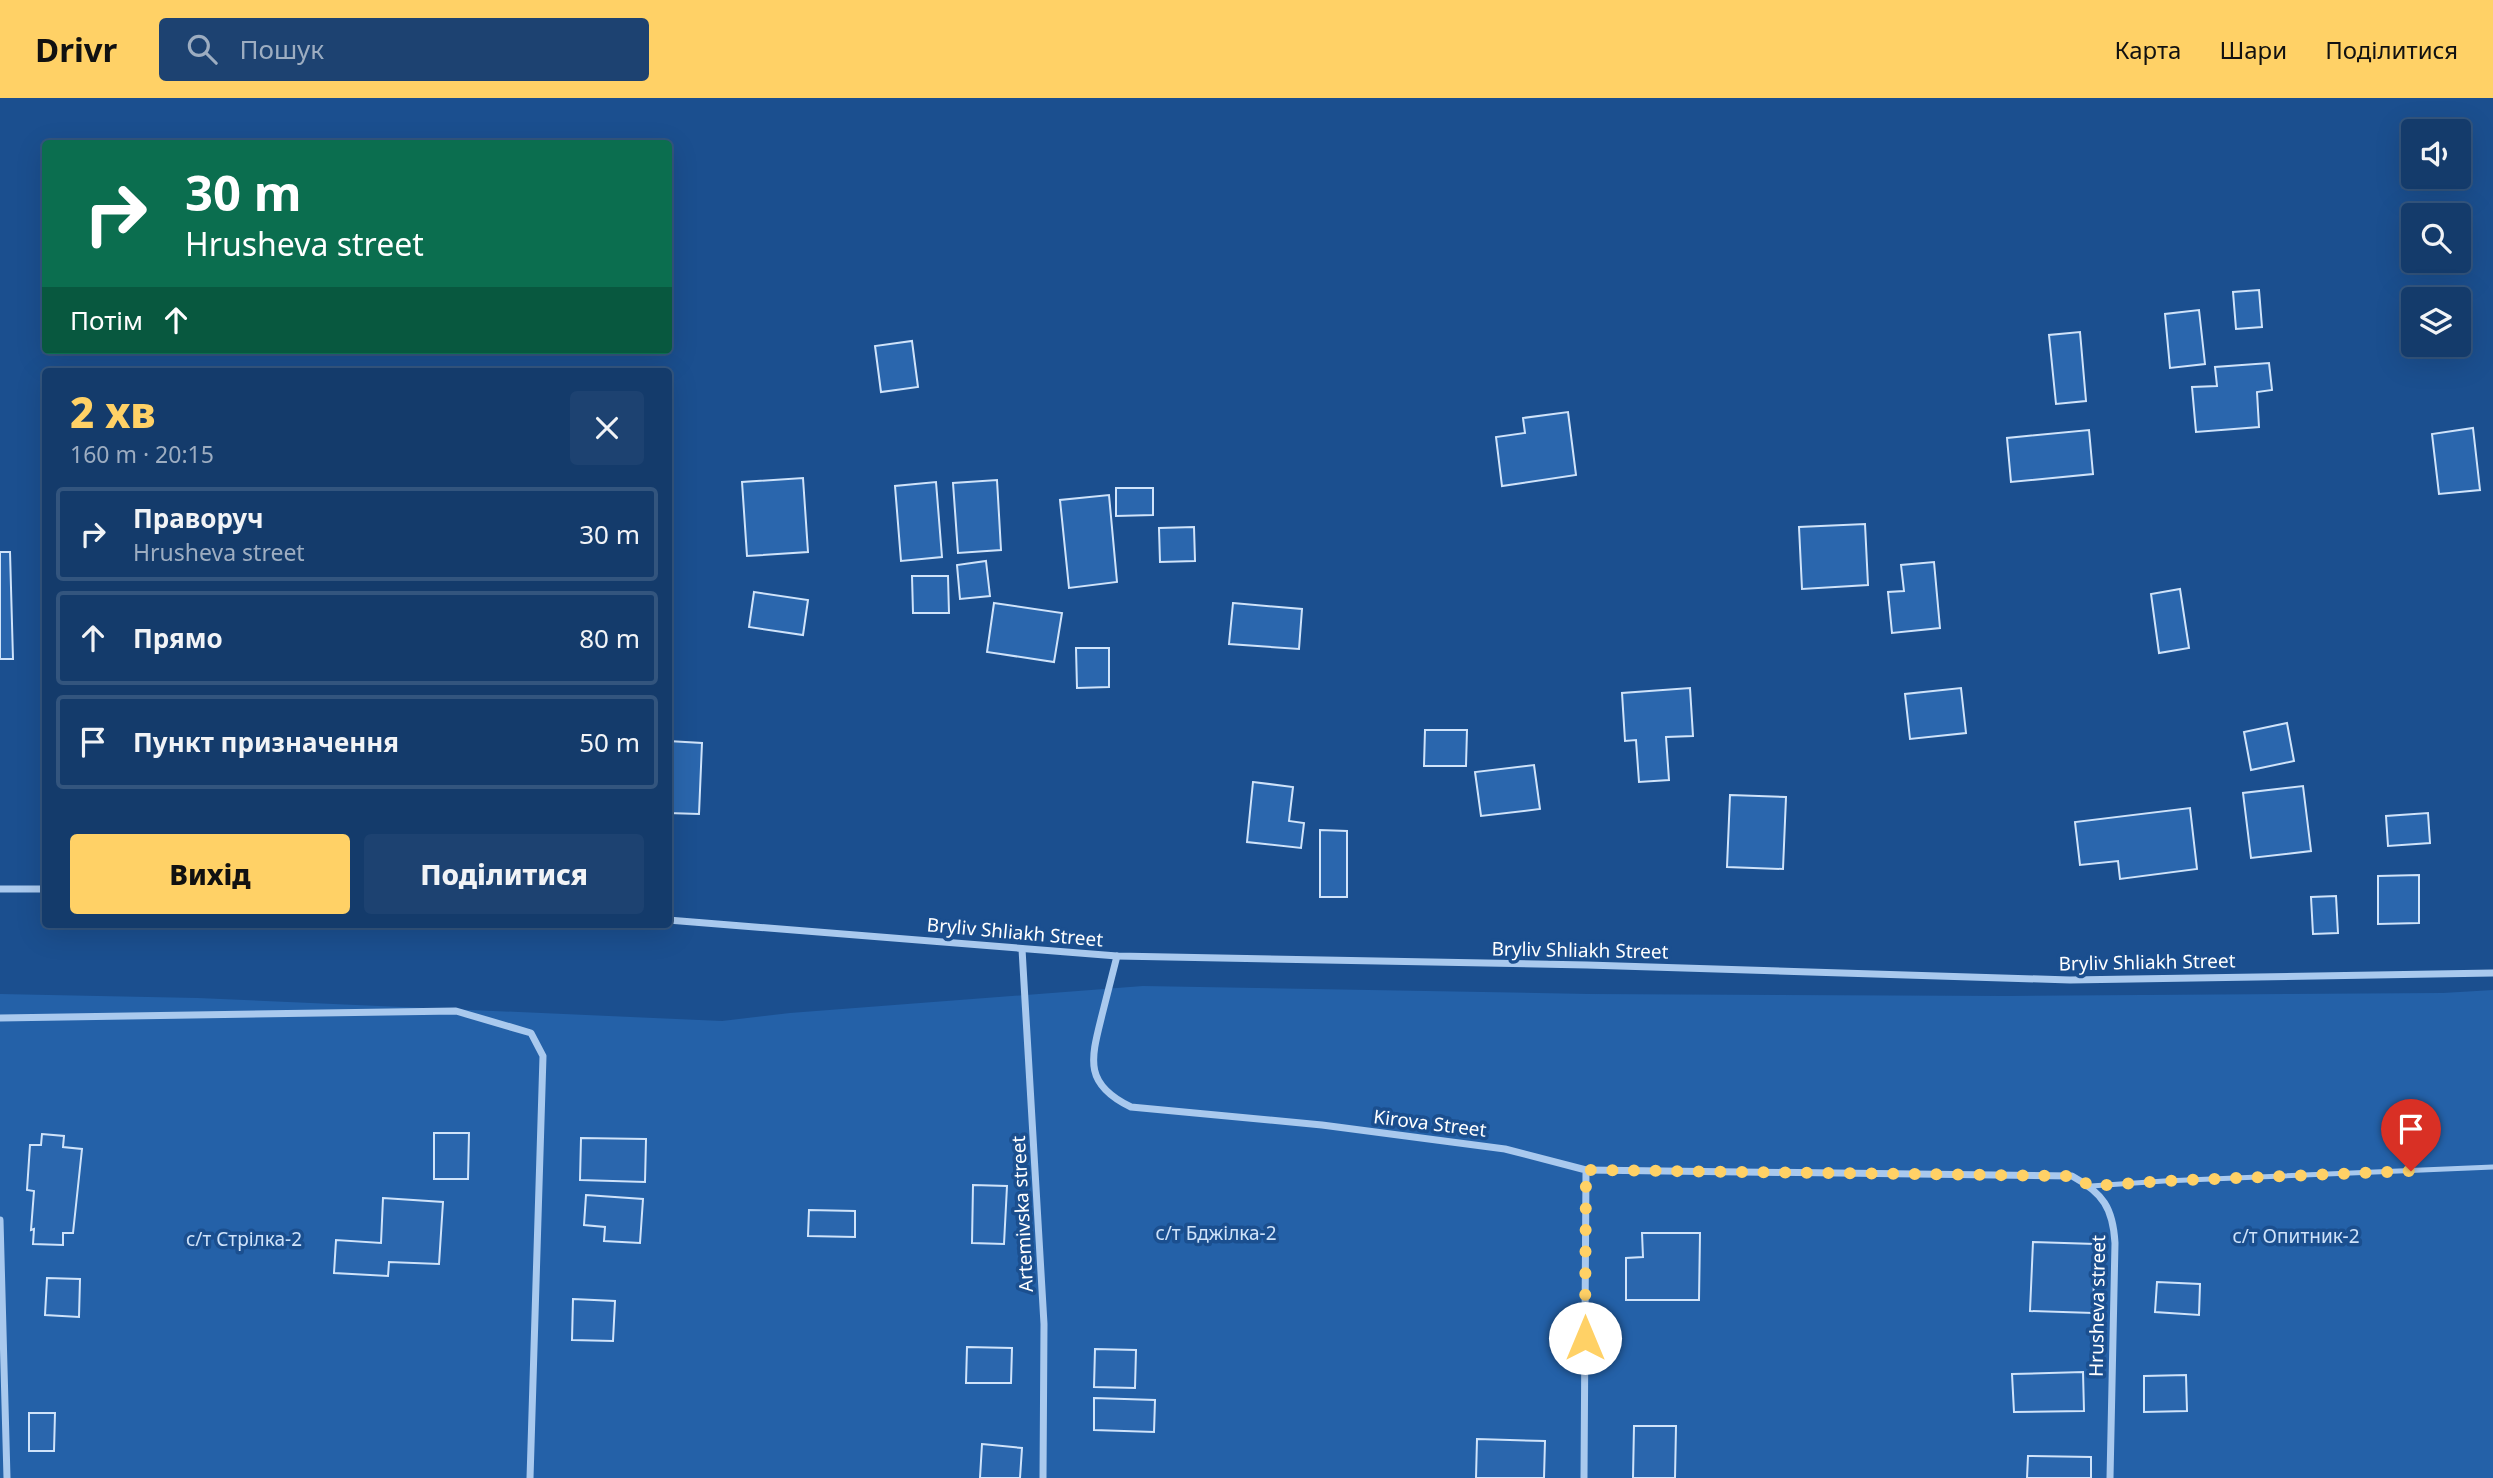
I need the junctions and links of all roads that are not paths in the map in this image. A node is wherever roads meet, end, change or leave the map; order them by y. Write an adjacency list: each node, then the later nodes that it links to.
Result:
1 (0, 889): 2 (street)
2 (42, 889)
3 (672, 920): 4 (street, Bryliv Shliakh Street)
4 (1022, 949): 5 (street, Bryliv Shliakh Street); 14 (street, Artemivska street)
5 (1117, 956): 6 (street, Bryliv Shliakh Street); 9 (street, Kirova Street)
6 (2493, 973)
7 (0, 1018): 13 (street)
8 (2493, 1167): 10 (lane)
9 (1586, 1170): 10 (street); 15 (street)
10 (2091, 1186): 16 (street, Hrusheva street)
11 (0, 1220): 12 (street)
12 (7, 1478)
13 (530, 1478)
14 (1042, 1478)
15 (1584, 1478)
16 (2109, 1478)

